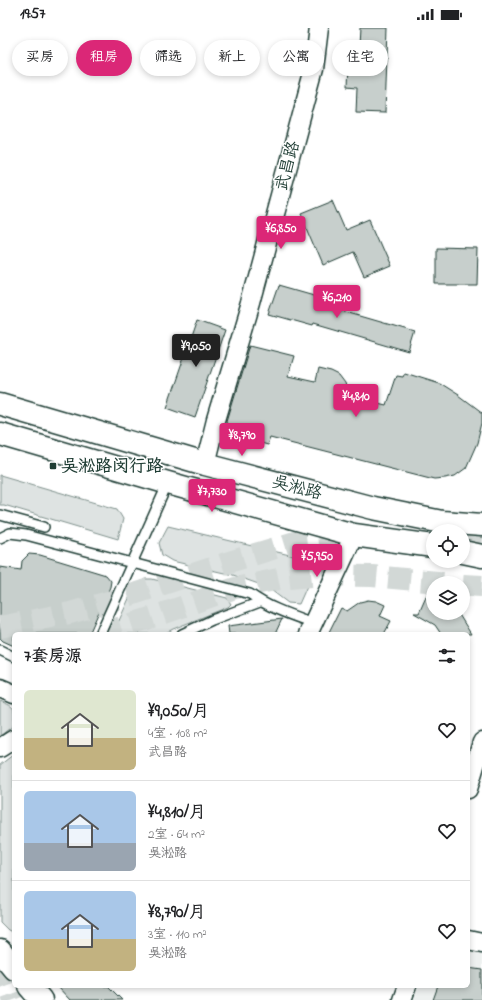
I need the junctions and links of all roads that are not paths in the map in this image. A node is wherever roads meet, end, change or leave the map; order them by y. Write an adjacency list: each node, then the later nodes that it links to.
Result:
1 (319, 28): 4 (street, 武昌路)
2 (0, 404): 4 (main road, 吴淞路)
3 (0, 434): 5 (main road, 吴淞路)
4 (205, 464): 7 (main road, 吴淞路)
5 (168, 483): 9 (main road, 吴淞路); 14 (lane)
6 (0, 515): 8 (lane)
7 (482, 525)
8 (44, 527)
9 (354, 535): 11 (main road, 吴淞路); 16 (street)
10 (0, 538): 14 (lane)
11 (426, 545)
12 (470, 553): 13 (main road)
13 (482, 556)
14 (132, 563): 15 (lane); 17 (lane)
15 (260, 602): 16 (lane); 18 (lane)
16 (310, 628)
17 (101, 632)
18 (186, 632)
19 (0, 650): 20 (lane)
20 (12, 656)
21 (0, 688): 22 (street)
22 (12, 693)
23 (12, 740): 25 (street)
24 (482, 742): 26 (street)
25 (0, 748)
26 (470, 782)
27 (470, 940): 28 (street)
28 (482, 943)
29 (31, 988): 31 (main road)
30 (406, 988): 32 (street)
31 (41, 1000)
32 (402, 1000)

